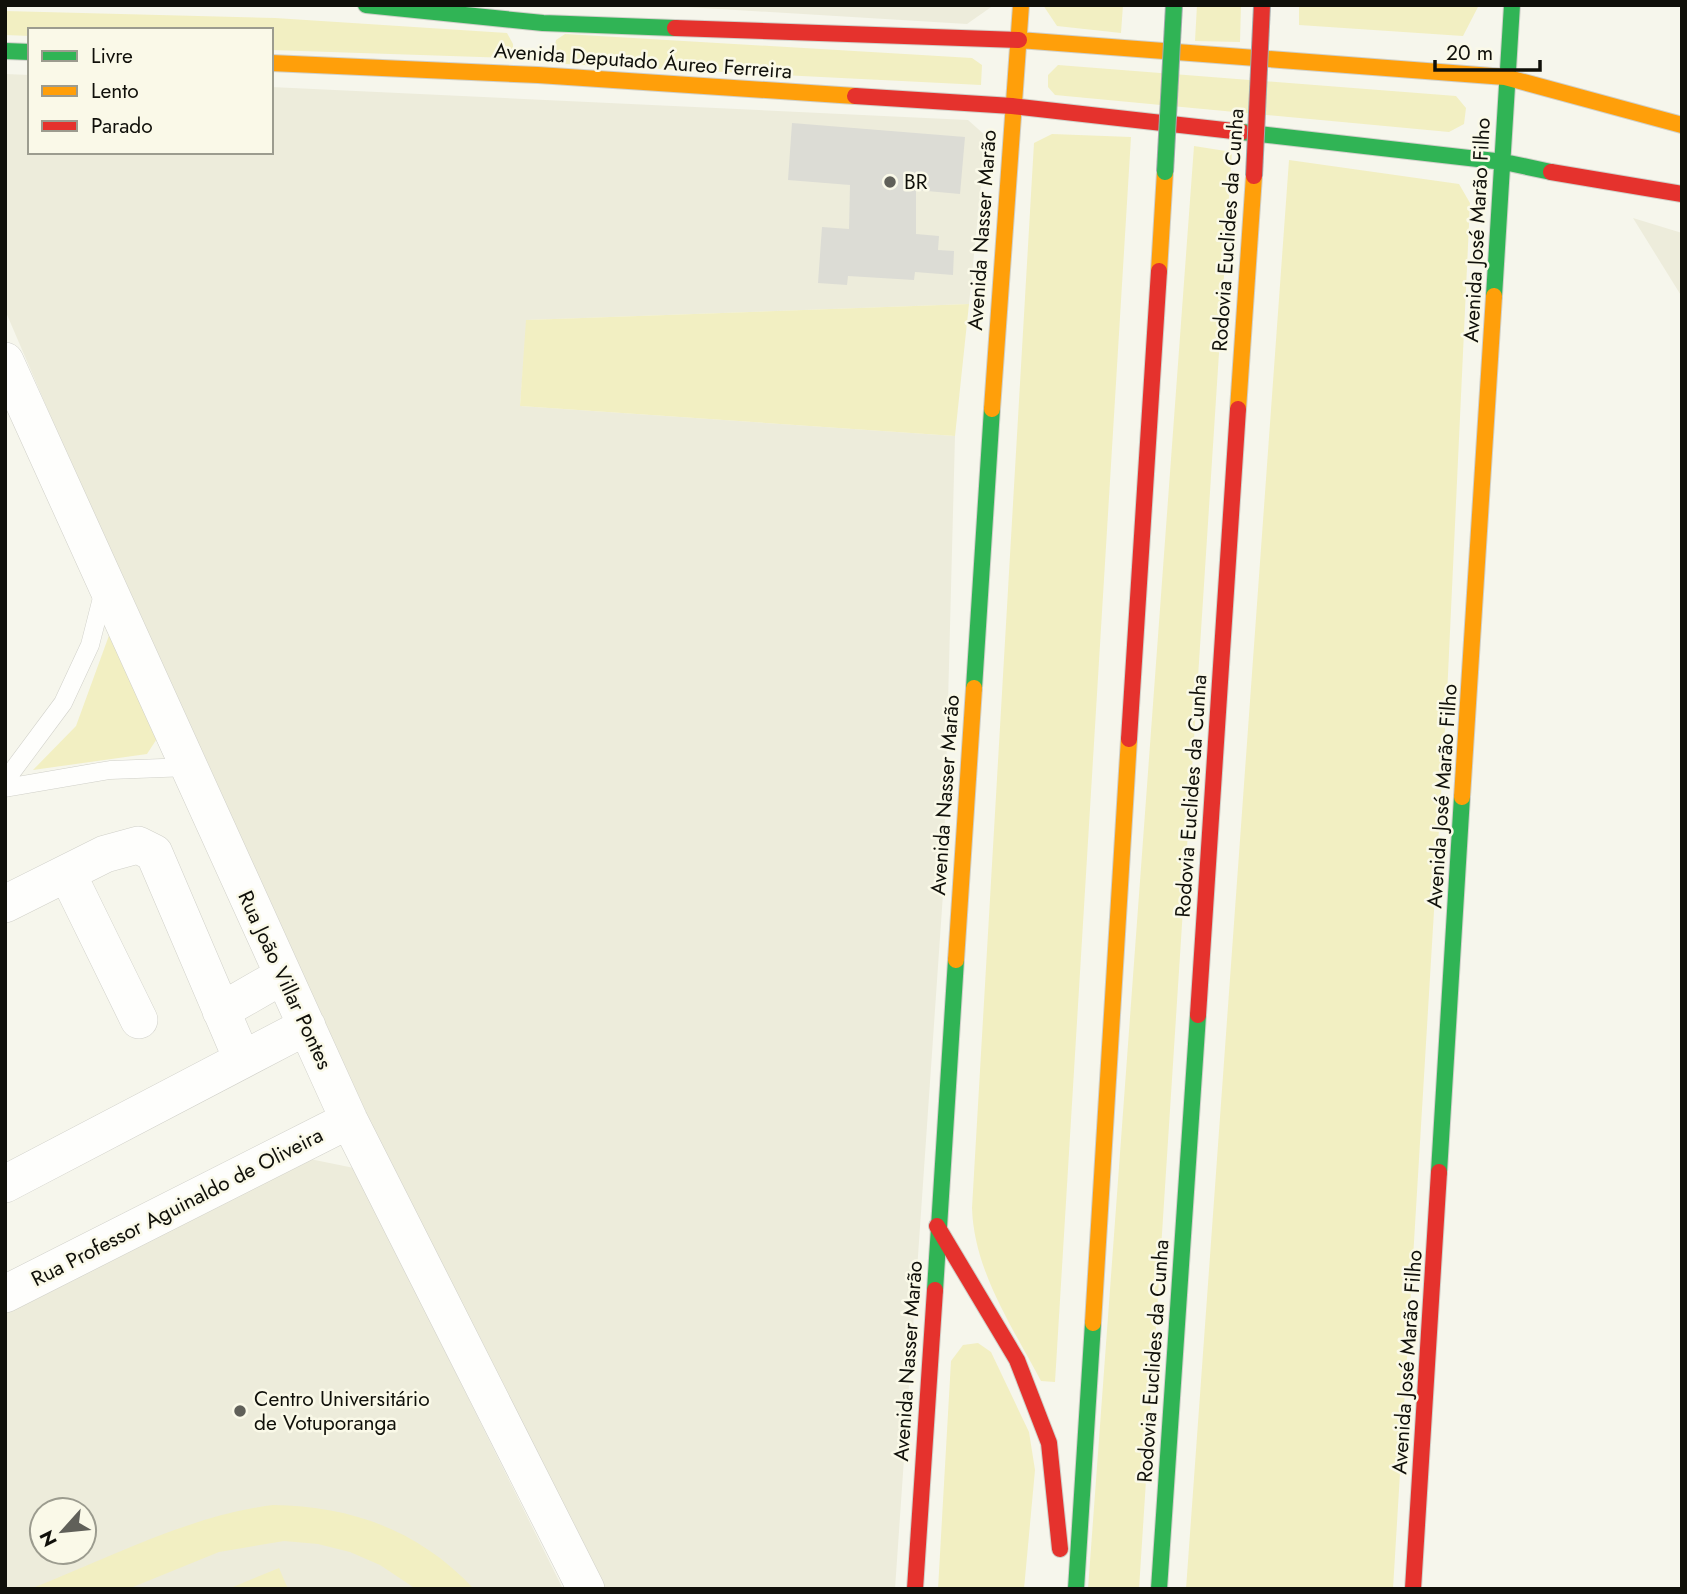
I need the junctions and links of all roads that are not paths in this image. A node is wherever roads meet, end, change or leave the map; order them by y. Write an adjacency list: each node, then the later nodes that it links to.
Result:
1 (366, 5): 6 (main road, Avenida Deputado Áureo Ferreira)
2 (1021, 5): 6 (main road, Avenida Nasser Marão)
3 (1174, 5): 35 (main road, bridge)
4 (1262, 5): 36 (main road, Rodovia Euclides da Cunha, bridge)
5 (1512, 5): 10 (main road, Avenida José Marão Filho)
6 (1020, 40): 10 (main road, Avenida Deputado Áureo Ferreira); 11 (main road, Avenida Nasser Marão)
7 (5, 51): 8 (main road)
8 (28, 52)
9 (273, 62): 11 (main road, Avenida Deputado Áureo Ferreira)
10 (1505, 77): 12 (main road, Avenida Deputado Áureo Ferreira); 13 (main road, Avenida José Marão Filho)
11 (1012, 106): 13 (main road, Avenida Deputado Áureo Ferreira); 30 (main road, Avenida Nasser Marão)
12 (1682, 125)
13 (1504, 162): 14 (main road, Avenida Deputado Áureo Ferreira); 37 (main road, Avenida José Marão Filho)
14 (1682, 194)
15 (5, 361): 16 (street, Rua João Villar Pontes)
16 (15, 412): 17 (street, Rua João Villar Pontes)
17 (106, 584): 18 (street, Rua João Villar Pontes); 19 (lane)
18 (189, 767): 20 (lane); 23 (street, Rua João Villar Pontes)
19 (5, 781)
20 (5, 788)
21 (67, 873): 22 (street); 24 (street); 25 (street)
22 (5, 904)
23 (282, 976): 24 (street); 26 (street, Rua João Villar Pontes)
24 (222, 1011): 27 (street)
25 (139, 1020)
26 (307, 1026): 27 (street); 28 (street, Rua João Villar Pontes)
27 (242, 1059): 29 (street)
28 (349, 1120): 31 (street, Rua Professor Aguinaldo de Oliveira); 32 (street, Rua João Villar Pontes)
29 (5, 1184)
30 (937, 1226): 33 (main road, Avenida Nasser Marão); 34 (main road)
31 (5, 1294)
32 (586, 1589)
33 (915, 1589)
34 (1065, 1589)
35 (1076, 1589)
36 (1158, 1589)
37 (1413, 1589)

